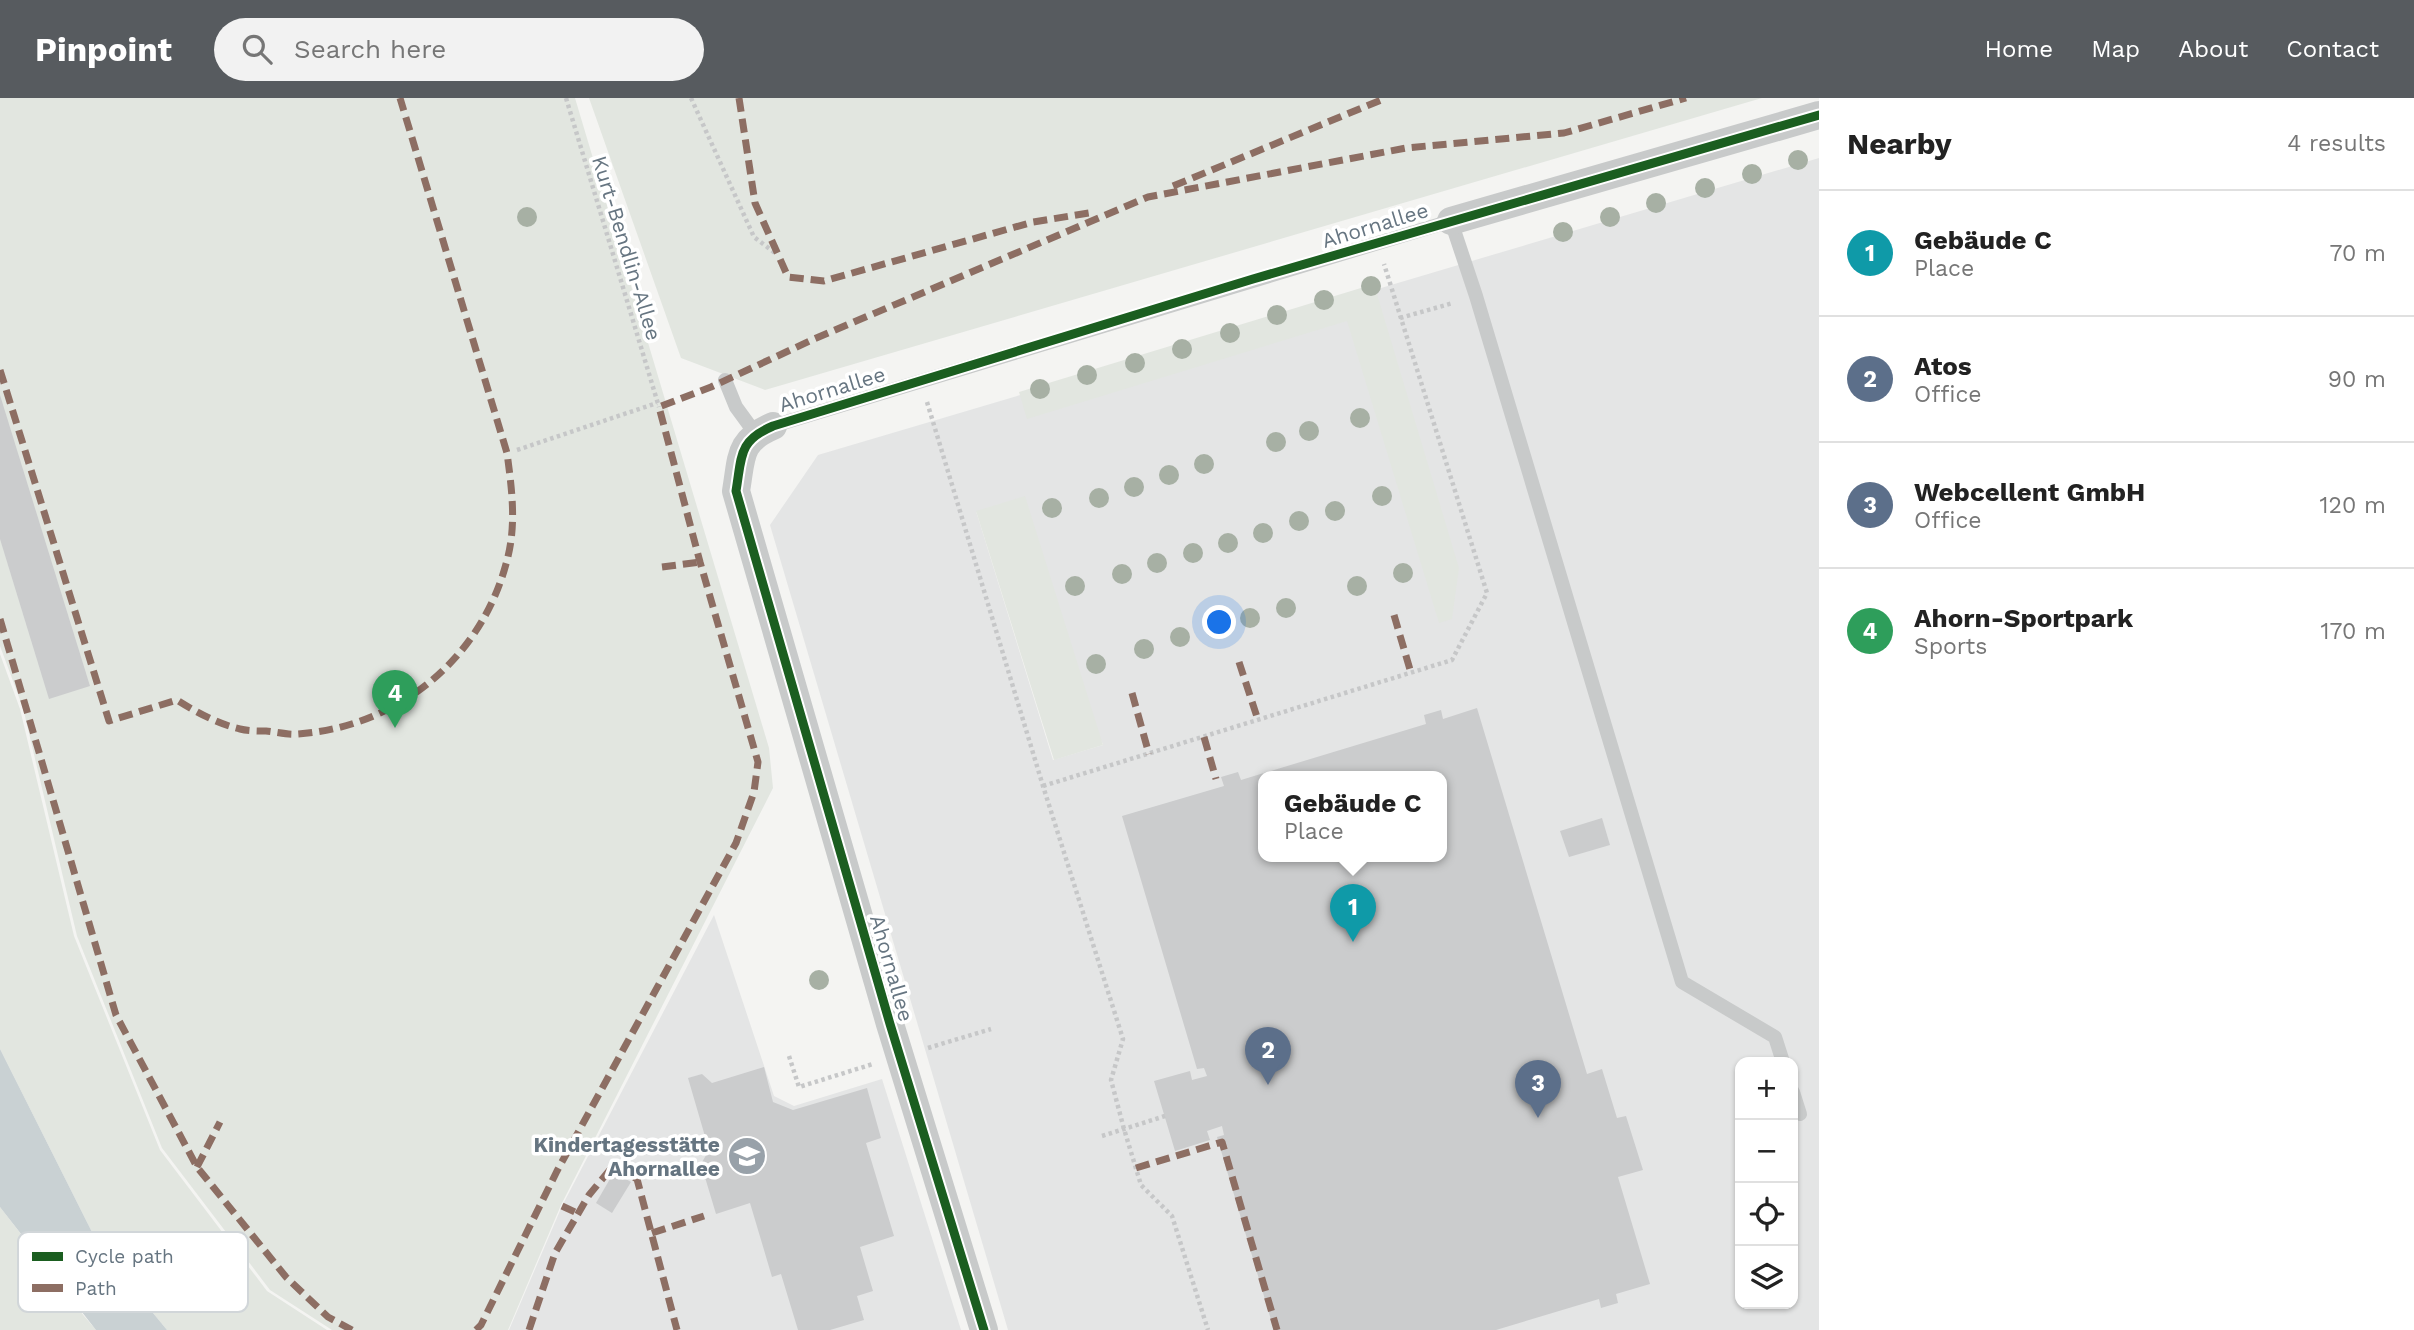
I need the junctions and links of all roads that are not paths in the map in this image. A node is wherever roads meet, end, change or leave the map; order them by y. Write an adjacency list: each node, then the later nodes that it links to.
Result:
1 (1819, 115): 2 (street, Ahornallee)
2 (1451, 221): 4 (lane, Ahornallee); 5 (lane)
3 (725, 380): 4 (lane)
4 (764, 429): 8 (street, Ahornallee)
5 (1781, 1057)
6 (1798, 1108): 7 (lane)
7 (1800, 1114)
8 (984, 1330)

